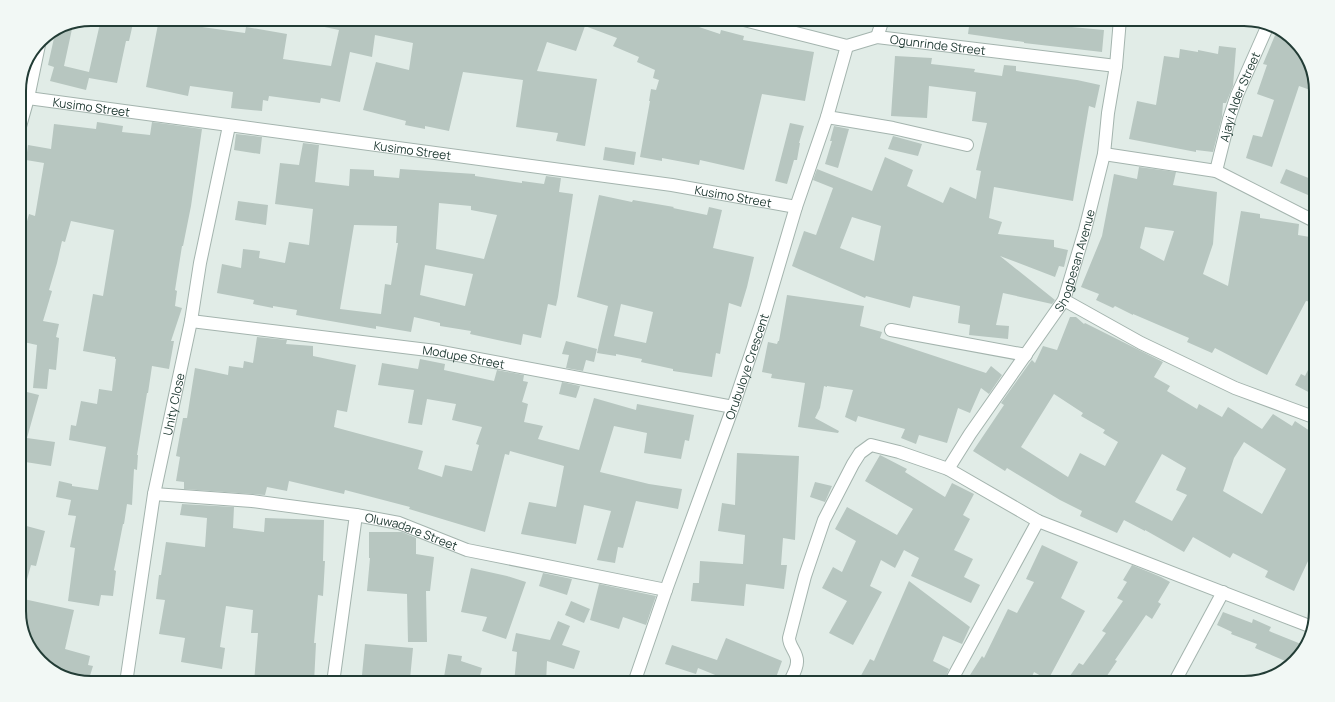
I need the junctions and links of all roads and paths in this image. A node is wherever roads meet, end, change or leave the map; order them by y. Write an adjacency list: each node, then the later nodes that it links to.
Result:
1 (768, 26): 6 (street)
2 (881, 26): 5 (street)
3 (1119, 26): 8 (street, Shogbesan Avenue)
4 (1266, 30): 15 (street, Ajayi Alder Street)
5 (877, 37): 6 (street, Ogunrinde Street); 8 (street, Ogunrinde Street)
6 (848, 46): 11 (street, Orubuloye Crescent)
7 (37, 55): 9 (street)
8 (1116, 66): 14 (street, Shogbesan Avenue)
9 (28, 98): 10 (street); 12 (street, Kusimo Street)
10 (26, 105)
11 (827, 118): 13 (street); 16 (street, Orubuloye Crescent)
12 (229, 126): 16 (street, Kusimo Street); 19 (street, Unity Close)
13 (967, 145)
14 (1104, 154): 15 (street); 18 (street, Shogbesan Avenue)
15 (1216, 171): 17 (street)
16 (796, 207): 22 (street, Orubuloye Crescent)
17 (1309, 218)
18 (1064, 300): 21 (street, Shogbesan Avenue); 23 (street)
19 (191, 321): 22 (street, Modupe Street); 25 (street, Unity Close)
20 (891, 330): 21 (street)
21 (1026, 355): 24 (street, Shogbesan Avenue)
22 (733, 408): 28 (street, Orubuloye Crescent)
23 (1309, 415)
24 (948, 469): 27 (street); 34 (street)
25 (154, 494): 26 (street, Oluwadare Street); 31 (street, Unity Close)
26 (356, 515): 28 (street, Oluwadare Street); 32 (street)
27 (1038, 522): 29 (street); 35 (street)
28 (666, 590): 33 (street, Orubuloye Crescent)
29 (1223, 592): 30 (street); 36 (street)
30 (1308, 625)
31 (127, 676)
32 (334, 676)
33 (636, 676)
34 (792, 676)
35 (954, 676)
36 (1178, 676)

